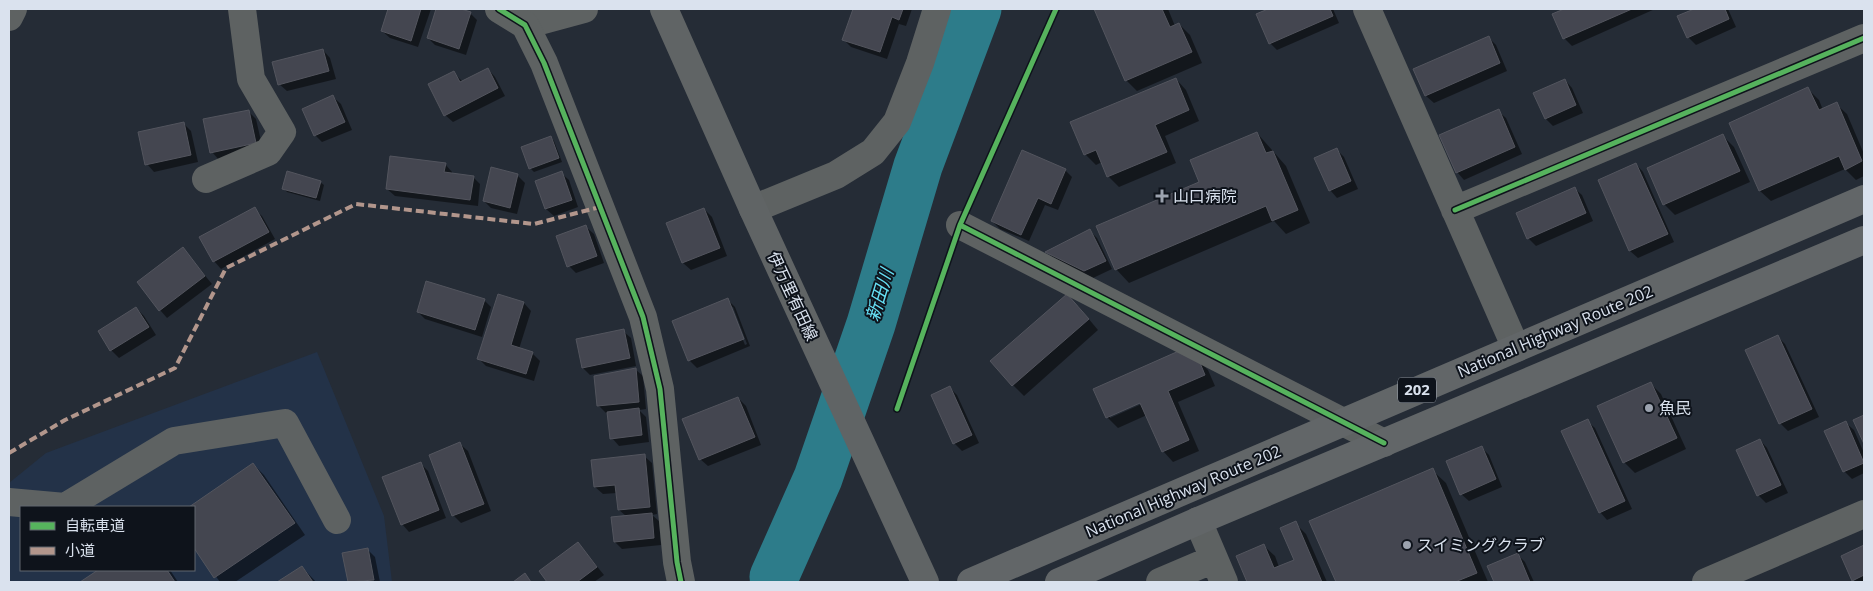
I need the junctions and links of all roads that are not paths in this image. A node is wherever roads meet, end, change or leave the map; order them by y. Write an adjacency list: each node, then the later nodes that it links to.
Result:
1 (13, 9): 8 (street)
2 (242, 9): 11 (street)
3 (499, 9): 9 (street)
4 (584, 9): 9 (street)
5 (664, 9): 13 (main road, 伊万里有田線)
6 (937, 9): 13 (street)
7 (1367, 9): 14 (street)
8 (9, 17)
9 (529, 17): 27 (street)
10 (1864, 38): 14 (street)
11 (206, 179)
12 (1864, 199): 17 (highway, National Highway Route 202 / 202)
13 (753, 209): 28 (main road, 伊万里有田線)
14 (1455, 210): 17 (street)
15 (960, 225): 18 (street)
16 (1864, 240): 19 (highway, National Highway Route 202 / 202)
17 (1516, 348): 18 (highway, National Highway Route 202 / 202)
18 (1343, 422): 19 (street); 29 (highway, National Highway Route 202 / 202)
19 (1384, 443): 25 (highway, National Highway Route 202 / 202)
20 (9, 502): 21 (street)
21 (54, 506)
22 (67, 506): 24 (street)
23 (1864, 514): 32 (street)
24 (337, 520)
25 (1198, 521): 26 (street); 30 (highway, National Highway Route 202 / 202)
26 (1219, 571): 31 (street)
27 (681, 582)
28 (925, 582)
29 (971, 582)
30 (1059, 582)
31 (1160, 582)
32 (1706, 582)

